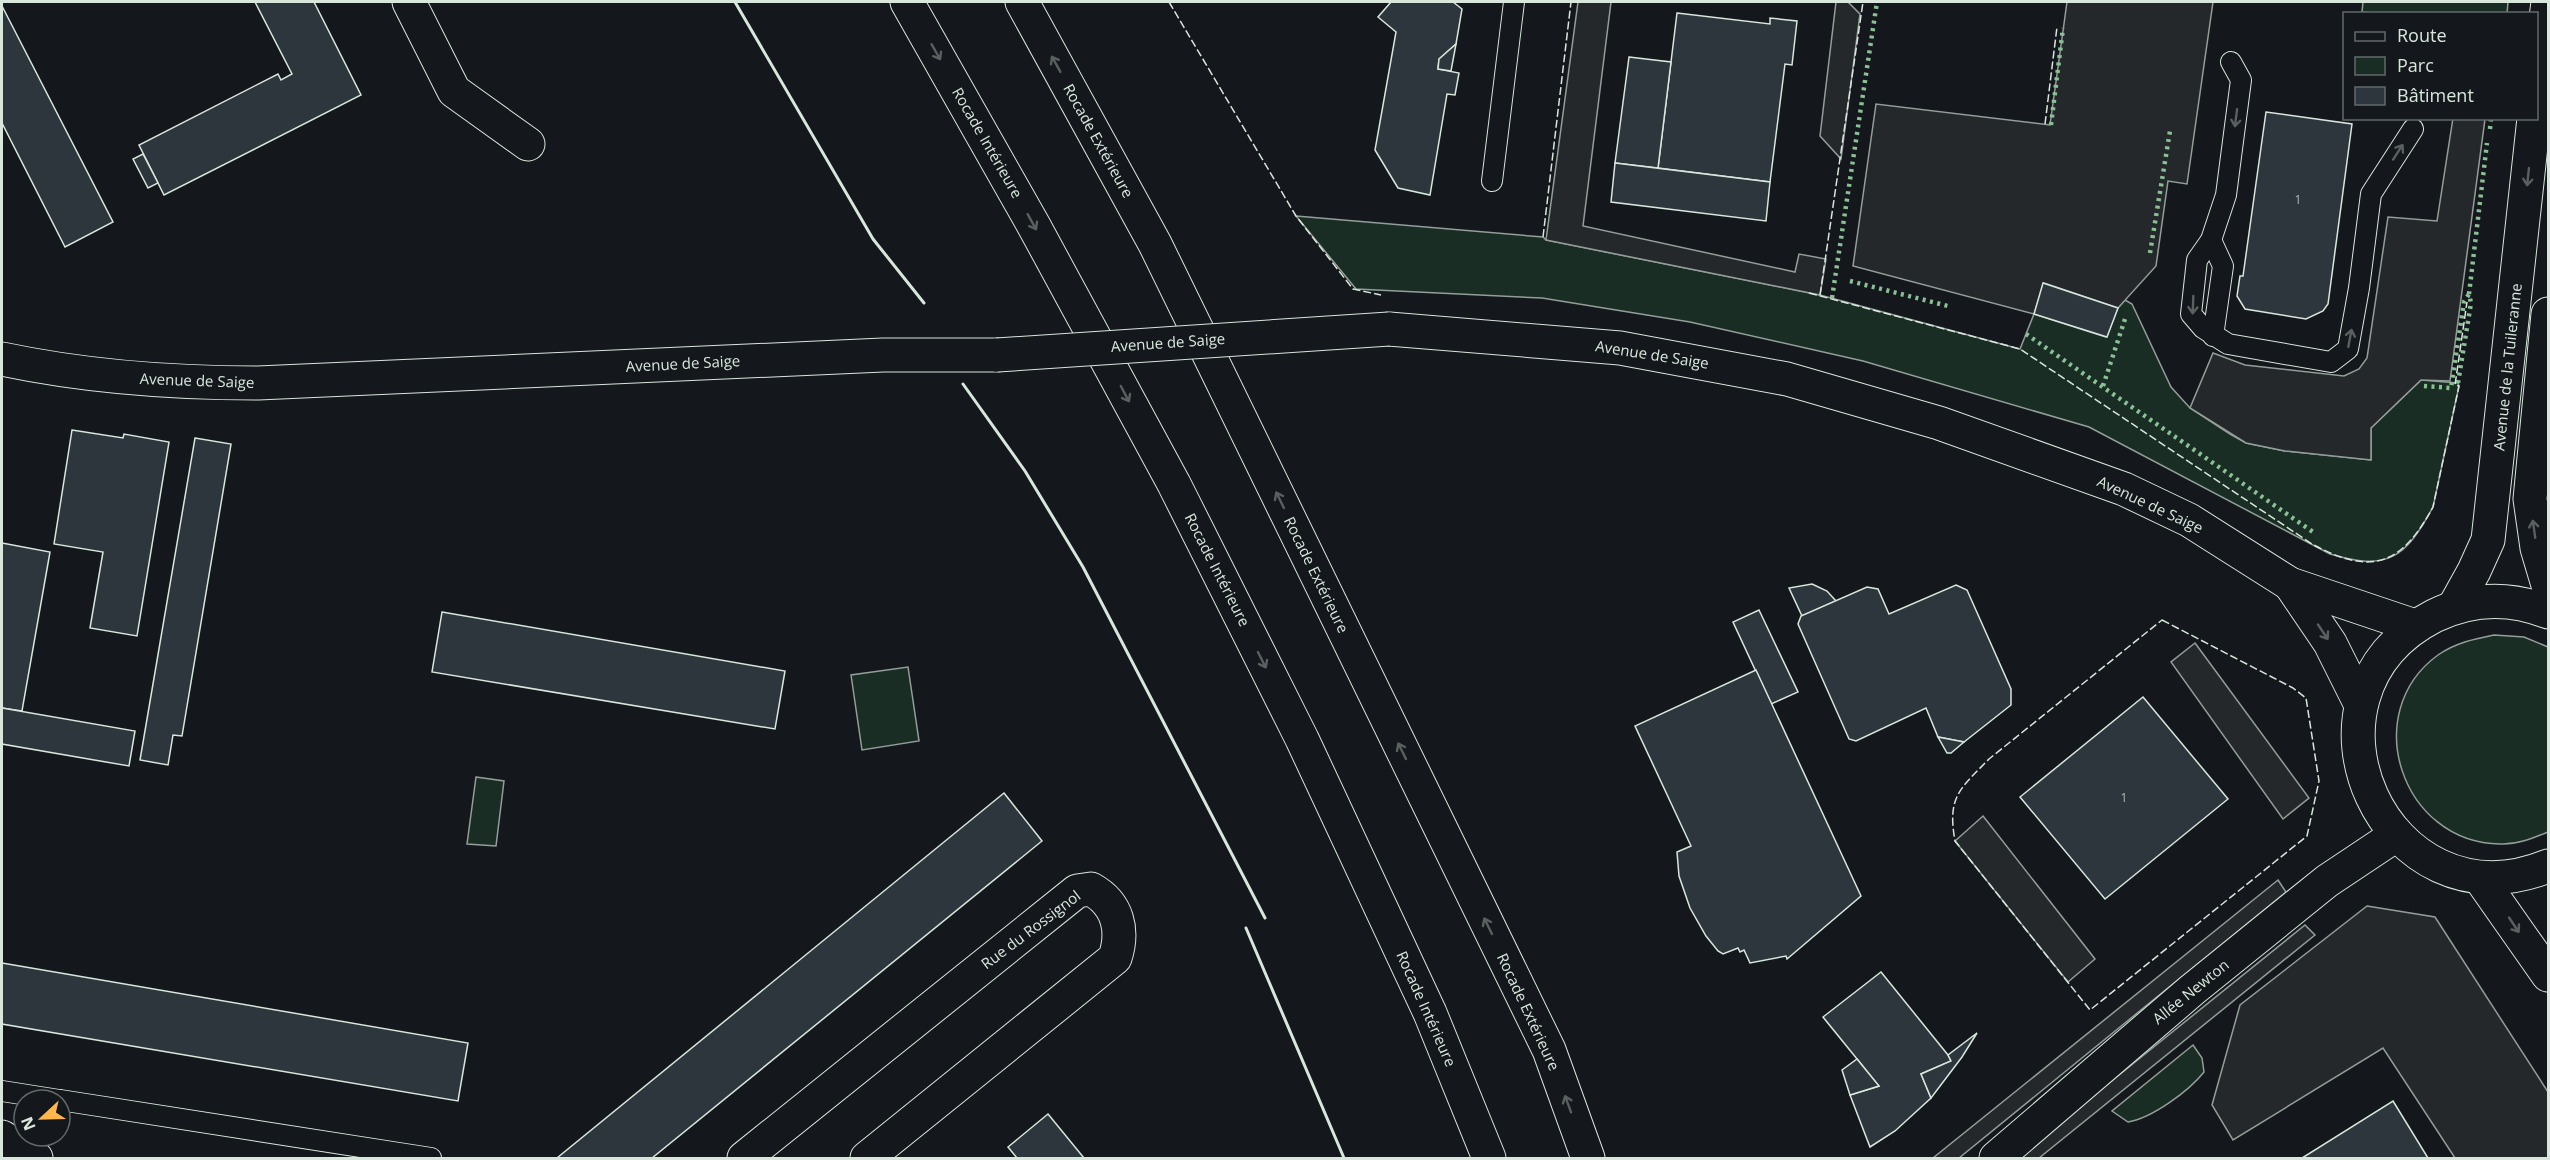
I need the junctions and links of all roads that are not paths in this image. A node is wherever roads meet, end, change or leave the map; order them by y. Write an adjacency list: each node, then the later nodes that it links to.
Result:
1 (409, 2): 10 (main road)
2 (907, 2): 30 (main road, Rocade Intérieure, one-way to 30)
3 (1022, 2): 31 (main road, Rocade Extérieure, one-way to 3)
4 (1514, 2): 11 (lane)
5 (2548, 2): 7 (main road)
6 (2231, 62): 9 (lane, one-way to 9)
7 (2538, 80)
8 (2534, 120): 16 (main road, Avenue de la Tuileranne, one-way to 16)
9 (2413, 129)
10 (528, 144)
11 (1492, 181)
12 (2548, 314): 15 (main road, one-way to 12)
13 (2, 359): 14 (main road, Avenue de Saige, bridge)
14 (2290, 584): 18 (main road, Avenue de Saige); 19 (main road, Avenue de Saige, one-way to 19)
15 (2548, 585)
16 (2454, 607): 17 (main road); 18 (main road)
17 (2548, 612)
18 (2415, 626): 19 (main road)
19 (2361, 705): 20 (main road)
20 (2396, 835): 22 (main road); 32 (main road, Allée Newton)
21 (2548, 866): 22 (main road)
22 (2480, 878): 23 (main road, one-way to 23)
23 (2548, 975)
24 (72, 1102): 27 (lane)
25 (2, 1137): 26 (main road)
26 (36, 1158)
27 (430, 1158)
28 (744, 1158): 29 (main road, Rue du Rossignol)
29 (867, 1158)
30 (1489, 1158)
31 (1588, 1158)
32 (1996, 1158)

